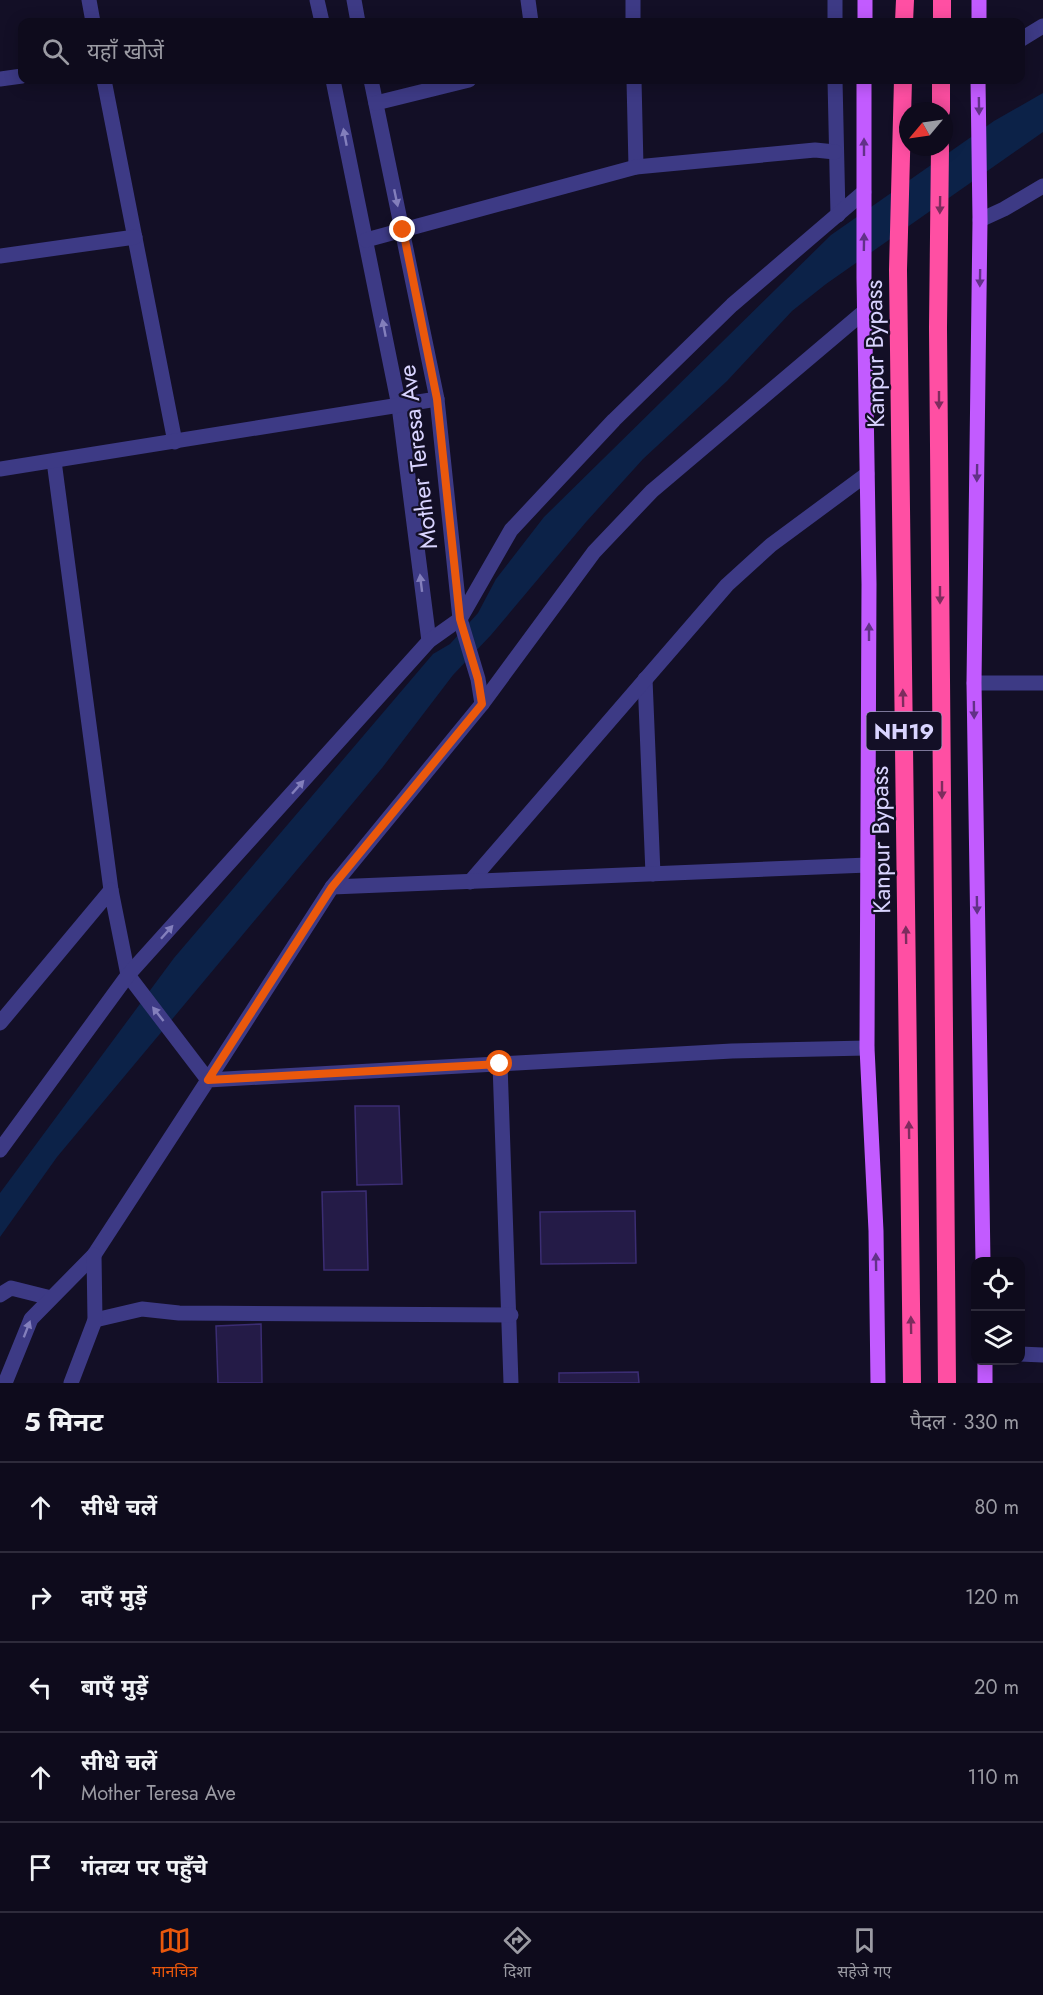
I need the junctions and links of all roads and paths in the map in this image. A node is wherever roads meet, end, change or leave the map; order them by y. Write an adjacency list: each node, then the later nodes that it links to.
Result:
1 (89, 0): 11 (street)
2 (317, 0): 12 (street)
3 (354, 0): 13 (street)
4 (528, 0): 14 (street)
5 (633, 0): 15 (street)
6 (835, 0): 16 (street)
7 (865, 0): 17 (main road)
8 (905, 0): 18 (highway)
9 (942, 0): 19 (highway)
10 (979, 0): 20 (main road)
11 (92, 18)
12 (321, 18)
13 (357, 18)
14 (530, 18)
15 (633, 18)
16 (835, 18)
17 (865, 18)
18 (904, 18)
19 (942, 18)
20 (979, 18)
21 (1043, 26): 22 (street)
22 (1025, 37)
23 (18, 77): 24 (street)
24 (0, 79)
25 (105, 84): 45 (street)
26 (334, 84): 46 (street, one-way to 26)
27 (371, 84): 36 (street, Mother Teresa Ave)
28 (453, 84): 36 (street)
29 (634, 84): 39 (street)
30 (835, 84): 37 (street)
31 (864, 84): 41 (main road, one-way to 31)
32 (903, 84): 85 (highway, Kanpur Bypass / NH19, one-way to 32)
33 (941, 84): 35 (highway)
34 (978, 84): 43 (main road, one-way to 43)
35 (941, 102)
36 (375, 103): 44 (street, Mother Teresa Ave, one-way to 44)
37 (835, 152): 39 (street); 42 (street)
38 (940, 156): 86 (highway, NH19, one-way to 86)
39 (636, 167): 44 (street)
40 (1043, 186): 43 (street)
41 (864, 199): 42 (street); 48 (main road, one-way to 41)
42 (838, 215): 55 (street)
43 (980, 220): 58 (main road, one-way to 58)
44 (403, 230): 46 (street); 49 (street, Mother Teresa Ave)
45 (135, 237): 47 (street); 51 (street)
46 (366, 240): 50 (street, one-way to 46)
47 (0, 256)
48 (866, 310): 54 (main road); 60 (street)
49 (437, 399): 50 (street); 55 (street, Mother Teresa Ave)
50 (399, 406): 51 (street); 56 (street, one-way to 50)
51 (176, 442): 52 (street)
52 (54, 461): 53 (street); 65 (street)
53 (0, 469)
54 (867, 474): 57 (street); 61 (main road, one-way to 54)
55 (462, 623): 56 (street); 60 (street, Mother Teresa Ave)
56 (429, 641): 66 (street, one-way to 56)
57 (645, 679): 62 (street); 63 (street)
58 (974, 683): 59 (street); 73 (main road, one-way to 73)
59 (1043, 683)
60 (482, 704): 64 (street)
61 (868, 865): 62 (street); 68 (main road)
62 (653, 874): 63 (street)
63 (470, 882): 64 (street)
64 (332, 887): 70 (street)
65 (111, 890): 66 (street); 67 (street)
66 (130, 977): 70 (street, one-way to 66); 71 (street)
67 (0, 1023)
68 (867, 1048): 69 (street); 84 (main road, one-way to 68)
69 (500, 1064): 70 (street); 76 (street)
70 (208, 1080): 72 (street)
71 (0, 1150)
72 (94, 1255): 75 (street); 77 (street)
73 (983, 1257)
74 (0, 1295): 75 (street)
75 (51, 1298): 81 (street, one-way to 75)
76 (511, 1315): 77 (street); 83 (street)
77 (95, 1320): 82 (street)
78 (1025, 1354): 79 (street)
79 (1043, 1355)
80 (985, 1365): 87 (main road)
81 (5, 1383)
82 (71, 1383)
83 (511, 1383)
84 (878, 1383)
85 (912, 1383)
86 (947, 1383)
87 (985, 1383)

